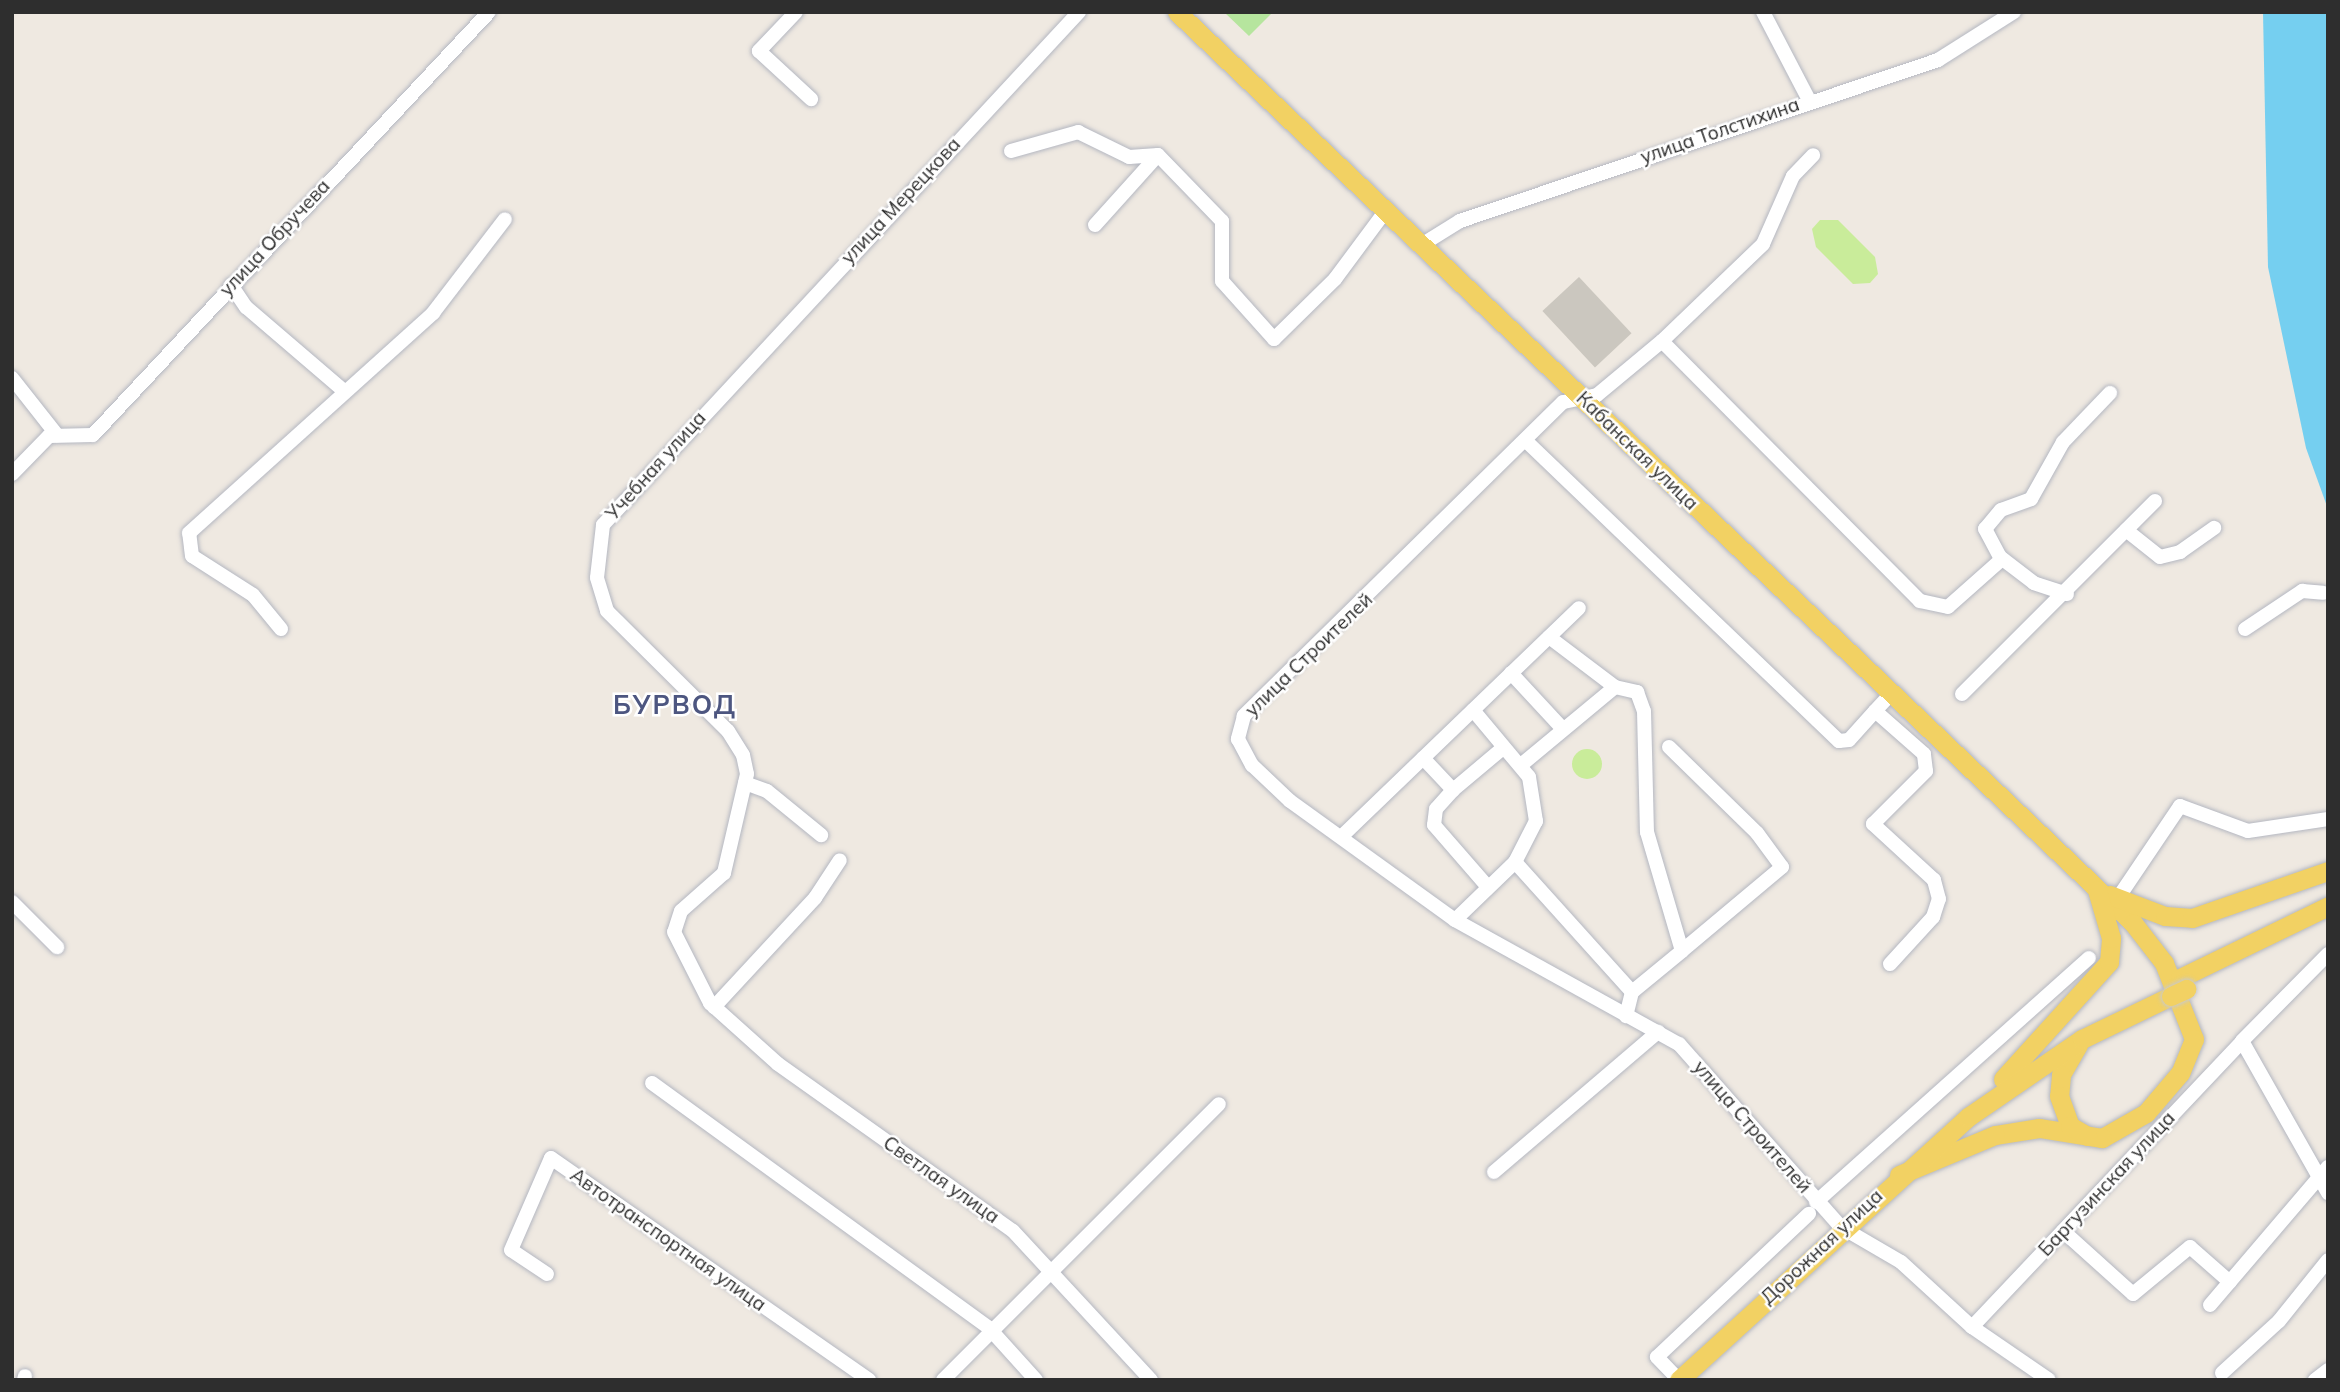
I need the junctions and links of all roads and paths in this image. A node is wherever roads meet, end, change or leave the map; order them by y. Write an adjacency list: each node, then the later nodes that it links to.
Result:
1 (489, 12): 16 (street, улица Обручева)
2 (796, 12): 7 (street)
3 (1079, 12): 20 (street, улица Мерецкова)
4 (1177, 12): 12 (main road, Кабанская улица)
5 (2014, 12): 8 (street, улица Толстихина)
6 (1765, 14): 8 (street)
7 (811, 99)
8 (1809, 100): 15 (street, улица Толстихина)
9 (1011, 151): 10 (street)
10 (1158, 155): 12 (street); 14 (street)
11 (1813, 155): 17 (street, улица Строителей)
12 (1387, 209): 15 (main road, Кабанская улица)
13 (505, 219): 19 (street)
14 (1095, 225)
15 (1423, 244): 22 (main road, Кабанская улица)
16 (232, 285): 19 (street); 23 (street, улица Обручева)
17 (1662, 341): 22 (street, улица Строителей); 29 (street)
18 (12, 378): 23 (street)
19 (343, 390): 33 (street)
20 (723, 390): 47 (street, Учебная улица)
21 (2110, 393): 29 (street)
22 (1583, 398): 24 (street, улица Строителей); 38 (main road, Кабанская улица)
23 (53, 435): 25 (street)
24 (1525, 440): 41 (street); 51 (street, улица Строителей)
25 (12, 474)
26 (2155, 501): 28 (street)
27 (2214, 528): 28 (street)
28 (2126, 530): 31 (street)
29 (2002, 559): 31 (street)
30 (2323, 593): 34 (street)
31 (2067, 594): 39 (street)
32 (1579, 607): 35 (street)
33 (281, 629)
34 (2245, 629)
35 (1549, 637): 36 (street); 37 (street)
36 (1511, 673): 40 (street); 42 (street)
37 (1615, 687): 42 (street); 63 (street)
38 (1892, 693): 41 (street); 56 (main road, Кабанская улица)
39 (1962, 694)
40 (1473, 710): 44 (street); 45 (street)
41 (1875, 711): 66 (street)
42 (1562, 728): 46 (street)
43 (1669, 747): 63 (street)
44 (1503, 748): 46 (street); 48 (street)
45 (1423, 758): 48 (street); 51 (street)
46 (1521, 765): 53 (street)
47 (745, 783): 50 (street); 69 (street, Учебная улица)
48 (1453, 790): 55 (street)
49 (2328, 819): 57 (street)
50 (821, 835)
51 (1341, 837): 61 (street, улица Строителей)
52 (840, 860): 69 (street)
53 (1515, 862): 55 (street); 68 (street)
54 (2328, 871): 57 (main road, Кабанская улица)
55 (1487, 886): 61 (street)
56 (2097, 889): 57 (main road, Кабанская улица); 74 (main road); 78 (main road, Кабанская улица)
57 (2118, 898)
58 (12, 902): 62 (street)
59 (2328, 906): 67 (main road)
60 (2328, 918): 67 (main road)
61 (1455, 920): 70 (street, улица Строителей)
62 (57, 947)
63 (1682, 951): 68 (street)
64 (2328, 954): 73 (street, Баргузинская улица)
65 (2089, 958): 83 (street)
66 (1890, 964)
67 (2176, 987): 72 (main road, Дорожная улица); 74 (main road, Дорожная улица)
68 (1632, 992): 70 (street)
69 (712, 1005): 87 (street, Светлая улица)
70 (1626, 1016): 71 (street, улица Строителей)
71 (1658, 1032): 79 (street); 83 (street, улица Строителей)
72 (2082, 1039): 77 (main road, Дорожная улица); 78 (main road)
73 (2242, 1041): 80 (street); 85 (street, Баргузинская улица)
74 (2003, 1079): 77 (main road, Дорожная улица)
75 (652, 1083): 92 (street)
76 (1219, 1104): 87 (street)
77 (1968, 1117): 81 (main road, Дорожная улица)
78 (2089, 1137): 81 (main road)
79 (1493, 1172)
80 (2323, 1172): 82 (street); 89 (street)
81 (1899, 1175): 84 (main road, Дорожная улица)
82 (2328, 1193)
83 (1813, 1208): 84 (street, улица Строителей); 99 (street)
84 (1841, 1227): 91 (street, улица Строителей); 99 (main road, Дорожная улица)
85 (2063, 1231): 89 (street); 91 (street, Баргузинская улица)
86 (2328, 1260): 94 (street)
87 (1053, 1270): 92 (street); 98 (street, Светлая улица)
88 (547, 1274): 95 (street, Автотранспортная улица)
89 (2230, 1282): 90 (street)
90 (2210, 1305)
91 (1972, 1327): 100 (street, улица Строителей)
92 (989, 1328): 96 (street); 97 (street)
93 (2328, 1370): 101 (street)
94 (2222, 1373)
95 (869, 1380)
96 (943, 1380)
97 (1036, 1380)
98 (1151, 1380)
99 (1679, 1380)
100 (2049, 1380)
101 (2315, 1380)

